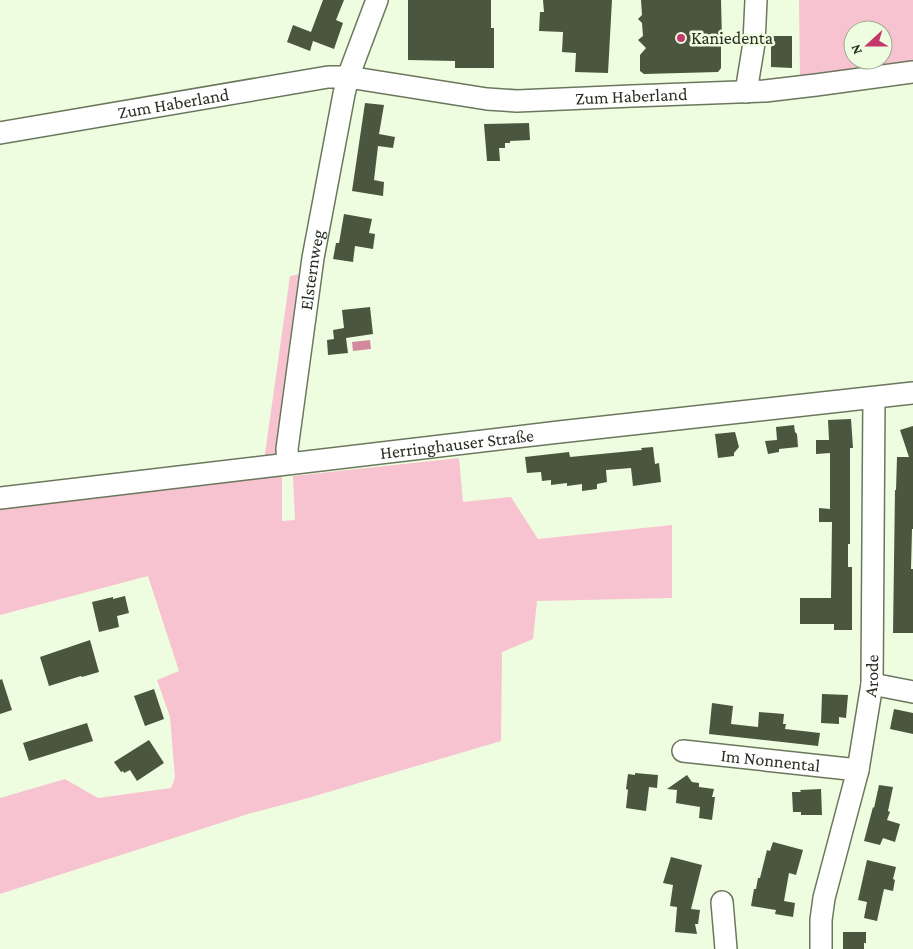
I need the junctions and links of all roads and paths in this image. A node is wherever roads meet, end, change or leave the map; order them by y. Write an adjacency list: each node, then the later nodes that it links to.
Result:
1 (377, 0): 4 (street)
2 (756, 0): 5 (street)
3 (913, 72): 5 (street, Zum Haberland)
4 (348, 77): 5 (street, Zum Haberland); 6 (street, Zum Haberland); 9 (street, Elsternweg)
5 (746, 92)
6 (0, 133)
7 (913, 393): 8 (street, Herringhauser Straße)
8 (874, 398): 9 (street, Herringhauser Straße); 11 (street, Arode)
9 (288, 463): 10 (street, Herringhauser Straße)
10 (0, 498)
11 (872, 684): 12 (street); 14 (street, Arode)
12 (913, 692)
13 (683, 751): 14 (street, Im Nonnental)
14 (858, 770): 17 (street, Arode)
15 (722, 902): 16 (street)
16 (726, 949)
17 (821, 949)

